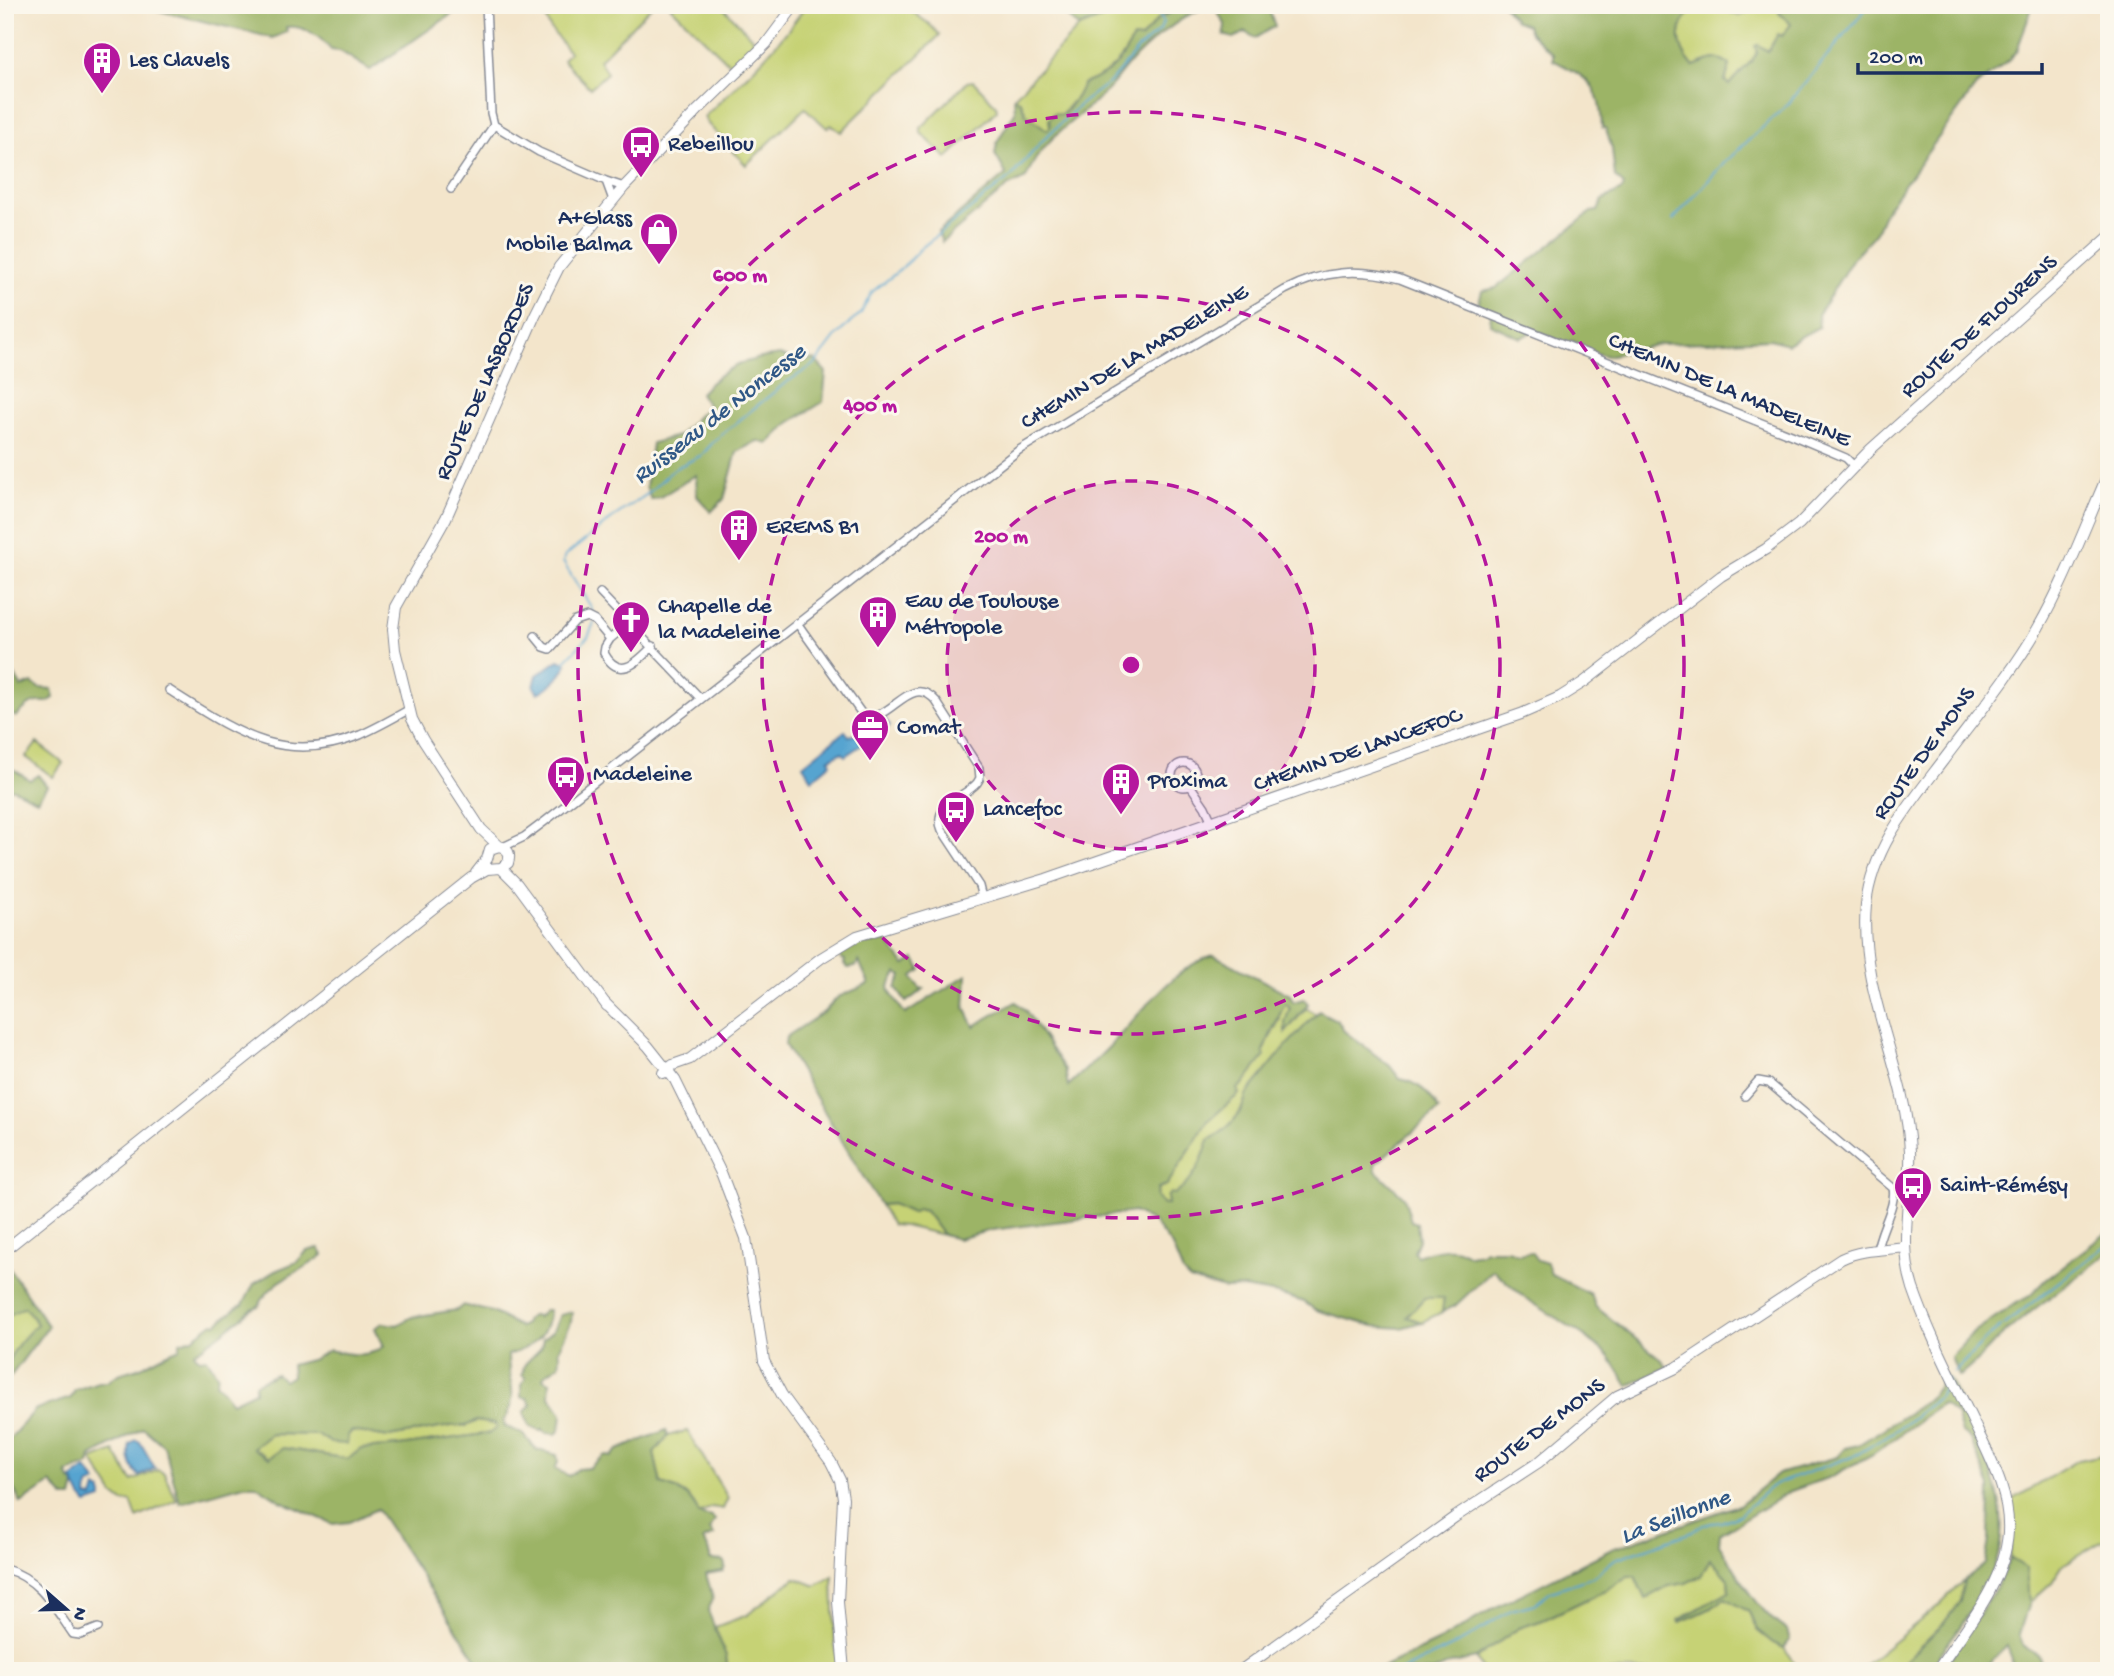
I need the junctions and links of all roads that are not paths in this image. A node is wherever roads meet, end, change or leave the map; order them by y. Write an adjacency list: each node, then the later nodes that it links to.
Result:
1 (486, 5): 3 (street)
2 (795, 5): 5 (street, ROUTE DE LASBORDES)
3 (494, 125): 4 (street); 6 (street)
4 (606, 181): 5 (street); 7 (street)
5 (625, 187): 7 (street, ROUTE DE LASBORDES)
6 (451, 189)
7 (613, 200): 20 (street, ROUTE DE LASBORDES)
8 (2109, 237): 9 (street, ROUTE DE FLOURENS)
9 (1877, 444): 10 (street, CHEMIN DE LANCEFOC)
10 (1854, 466): 14 (street, CHEMIN DE LA MADELEINE); 22 (street, CHEMIN DE LANCEFOC)
11 (2109, 472): 31 (street, ROUTE DE MONS)
12 (600, 593): 13 (street)
13 (629, 623): 16 (street); 17 (street)
14 (797, 623): 19 (street, CHEMIN DE LA MADELEINE); 24 (street)
15 (535, 636): 16 (street)
16 (610, 639): 17 (street)
17 (653, 646): 19 (street)
18 (169, 690): 20 (street)
19 (701, 699): 23 (street, CHEMIN DE LA MADELEINE)
20 (408, 710): 23 (street, ROUTE DE LASBORDES)
21 (1190, 786): 22 (street)
22 (1212, 822): 24 (street, CHEMIN DE LANCEFOC)
23 (499, 857): 26 (street); 29 (street)
24 (982, 898): 25 (street, CHEMIN DE LANCEFOC)
25 (690, 1059): 26 (street, CHEMIN DE LANCEFOC); 27 (street, CHEMIN DE LANCEFOC)
26 (666, 1071): 27 (street)
27 (673, 1082): 34 (street)
28 (1745, 1096): 30 (street)
29 (5, 1250)
30 (1877, 1251): 31 (street, ROUTE DE MONS); 35 (street, ROUTE DE MONS)
31 (1907, 1252): 36 (street, ROUTE DE MONS)
32 (5, 1569): 33 (street)
33 (98, 1628)
34 (844, 1671)
35 (1240, 1671)
36 (1937, 1671)

